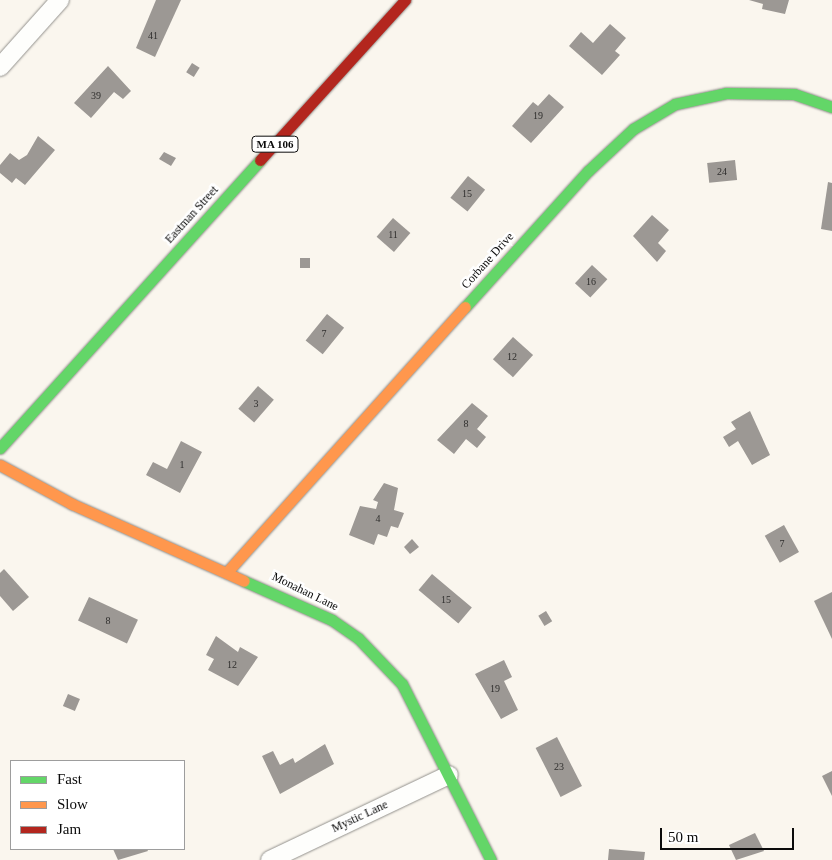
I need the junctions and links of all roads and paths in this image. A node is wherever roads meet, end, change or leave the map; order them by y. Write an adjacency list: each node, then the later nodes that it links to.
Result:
1 (60, 0): 3 (street)
2 (405, 0): 5 (street, Eastman Street / MA 106)
3 (0, 67)
4 (832, 107): 7 (street, Corbane Drive)
5 (0, 448)
6 (0, 466): 7 (street, Monahan Lane)
7 (227, 572): 8 (street, Monahan Lane)
8 (449, 775): 9 (street, Mystic Lane); 10 (street, Monahan Lane)
9 (270, 860)
10 (491, 860)

